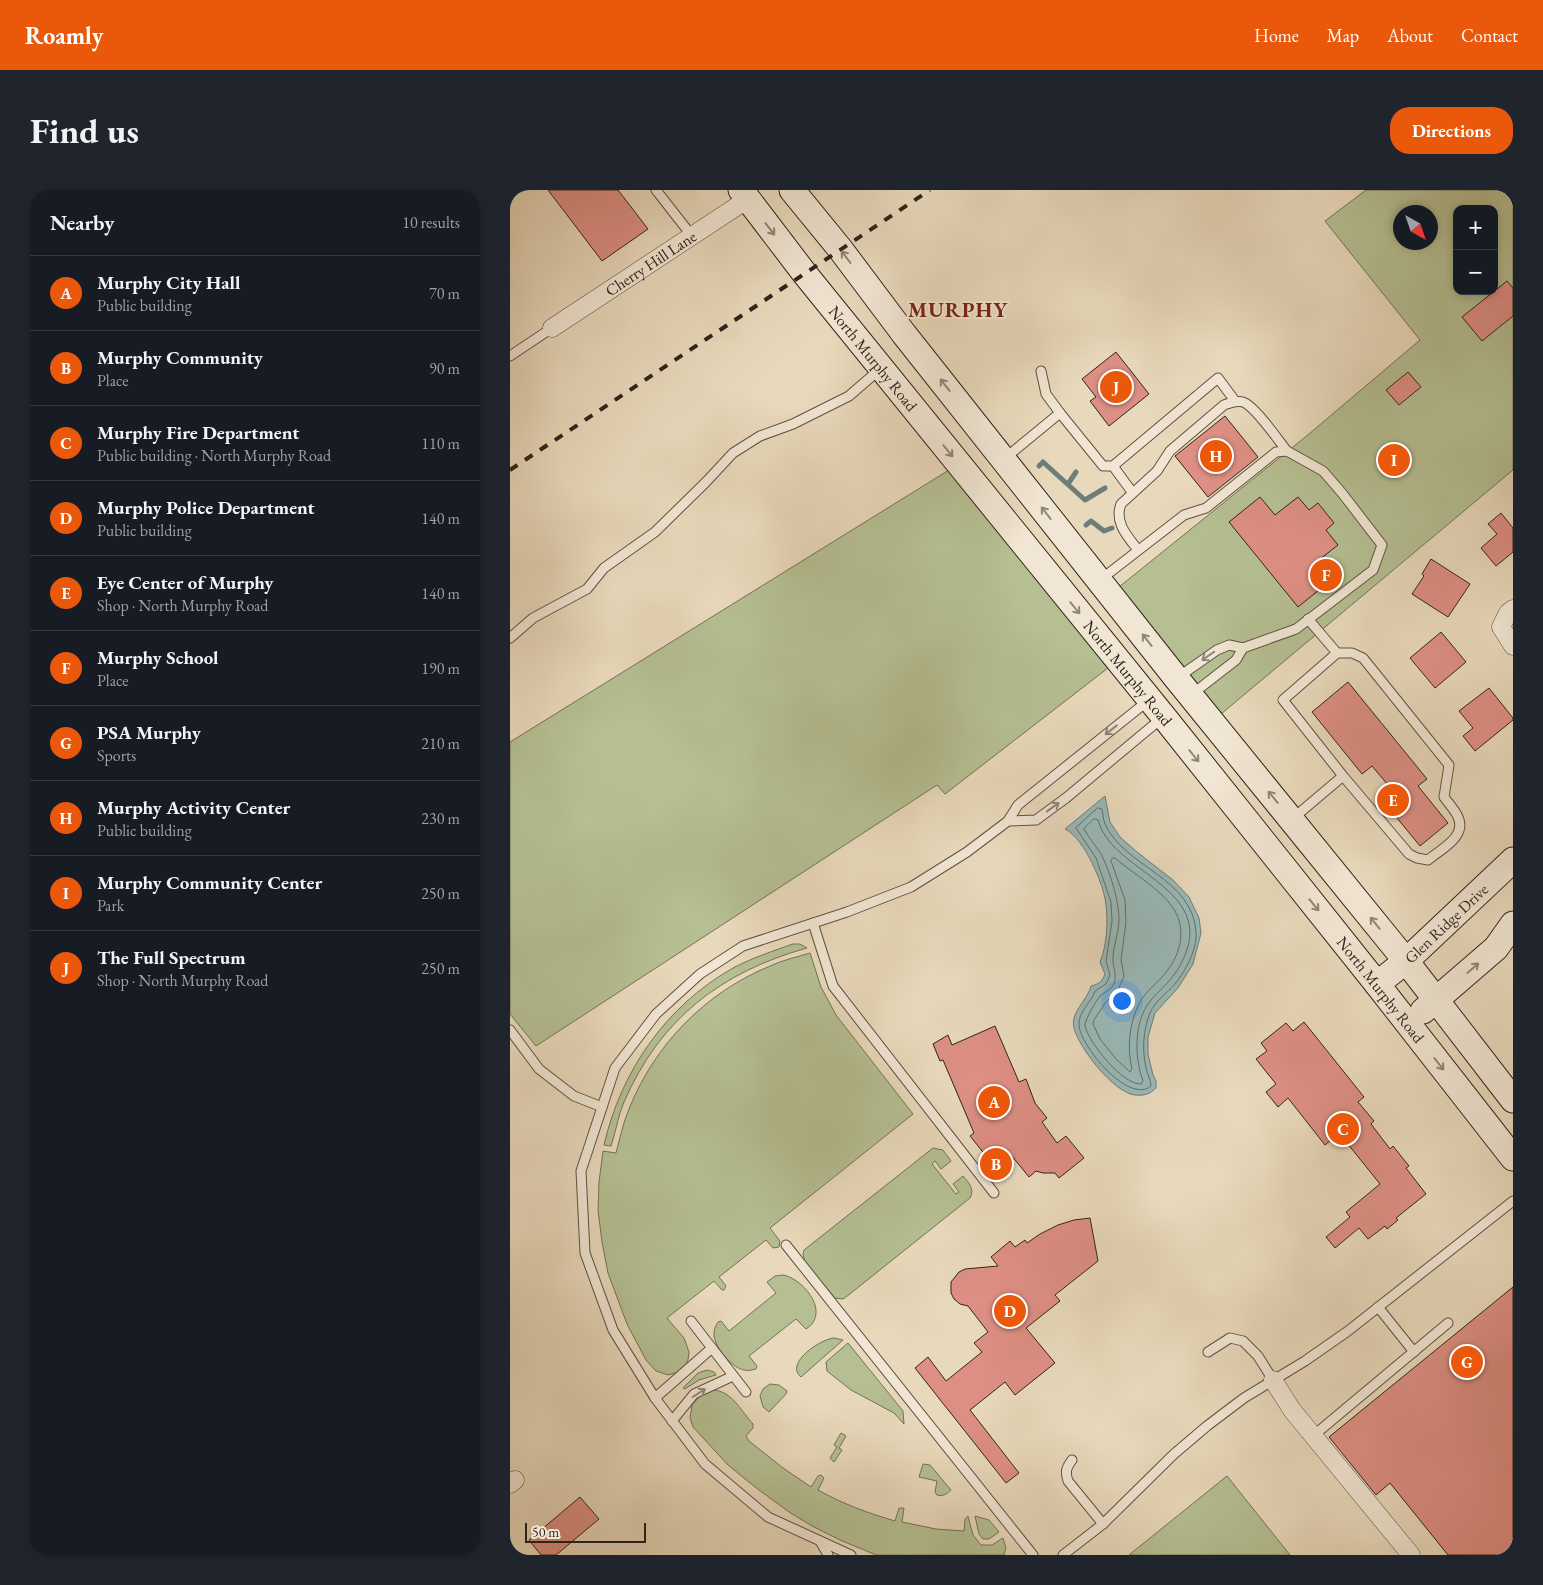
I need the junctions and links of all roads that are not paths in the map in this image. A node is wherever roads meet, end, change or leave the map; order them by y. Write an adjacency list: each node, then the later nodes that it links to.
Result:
1 (656, 190): 4 (lane)
2 (792, 190): 12 (main road, one-way to 2)
3 (744, 195): 4 (street, Cherry Hill Lane); 7 (main road, North Murphy Road, one-way to 7)
4 (692, 236): 5 (street, Cherry Hill Lane)
5 (552, 328): 6 (lane)
6 (510, 356)
7 (881, 368): 19 (lane); 24 (main road, North Murphy Road, one-way to 24)
8 (1041, 371): 10 (lane)
9 (1235, 401): 11 (lane); 13 (lane); 14 (lane)
10 (1060, 414): 12 (lane); 13 (lane)
11 (1287, 451): 15 (lane); 18 (lane)
12 (1004, 460): 16 (main road, one-way to 12)
13 (1113, 466): 14 (lane)
14 (1132, 492): 15 (lane)
15 (1138, 550): 16 (lane)
16 (1100, 580): 23 (main road, one-way to 16)
17 (1513, 609): 20 (street)
18 (1308, 619): 21 (lane); 22 (lane)
19 (510, 638)
20 (1513, 646)
21 (1243, 648): 23 (lane); 23 (lane, one-way to 23)
22 (1337, 653): 25 (lane); 25 (lane)
23 (1184, 687): 24 (main road); 26 (main road, one-way to 23)
24 (1156, 709): 27 (lane, one-way to 27); 27 (lane, one-way to 24); 32 (main road, North Murphy Road, one-way to 32)
25 (1344, 776): 26 (lane)
26 (1291, 820): 31 (main road, one-way to 26)
27 (1008, 821): 29 (lane)
28 (1513, 860): 31 (main road, Glen Ridge Drive)
29 (813, 923): 37 (lane); 39 (lane)
30 (1513, 924): 33 (main road, one-way to 30)
31 (1406, 961): 32 (main road, Glen Ridge Drive); 33 (main road)
32 (1377, 984): 34 (main road, North Murphy Road)
33 (1436, 1000): 34 (main road); 36 (main road)
34 (1407, 1023): 38 (main road, North Murphy Road, one-way to 38)
35 (510, 1030): 37 (lane)
36 (1513, 1100)
37 (602, 1107): 51 (lane)
38 (1513, 1158)
39 (994, 1193)
40 (1513, 1201): 42 (lane)
41 (786, 1245): 59 (lane)
42 (1378, 1308): 47 (lane); 49 (lane)
43 (691, 1321): 45 (lane)
44 (1448, 1323): 47 (lane)
45 (712, 1348): 48 (lane); 51 (lane)
46 (1208, 1352): 49 (lane)
47 (1414, 1352): 53 (lane)
48 (733, 1376): 50 (lane); 52 (lane, one-way to 48)
49 (1273, 1380): 53 (street); 55 (lane)
50 (746, 1392)
51 (655, 1398): 52 (lane)
52 (672, 1422): 56 (lane)
53 (1313, 1436): 61 (street)
54 (1072, 1460): 55 (lane)
55 (1103, 1524): 60 (lane)
56 (820, 1541): 57 (lane); 58 (lane)
57 (828, 1555)
58 (851, 1555)
59 (1032, 1555)
60 (1063, 1555)
61 (1411, 1555)

